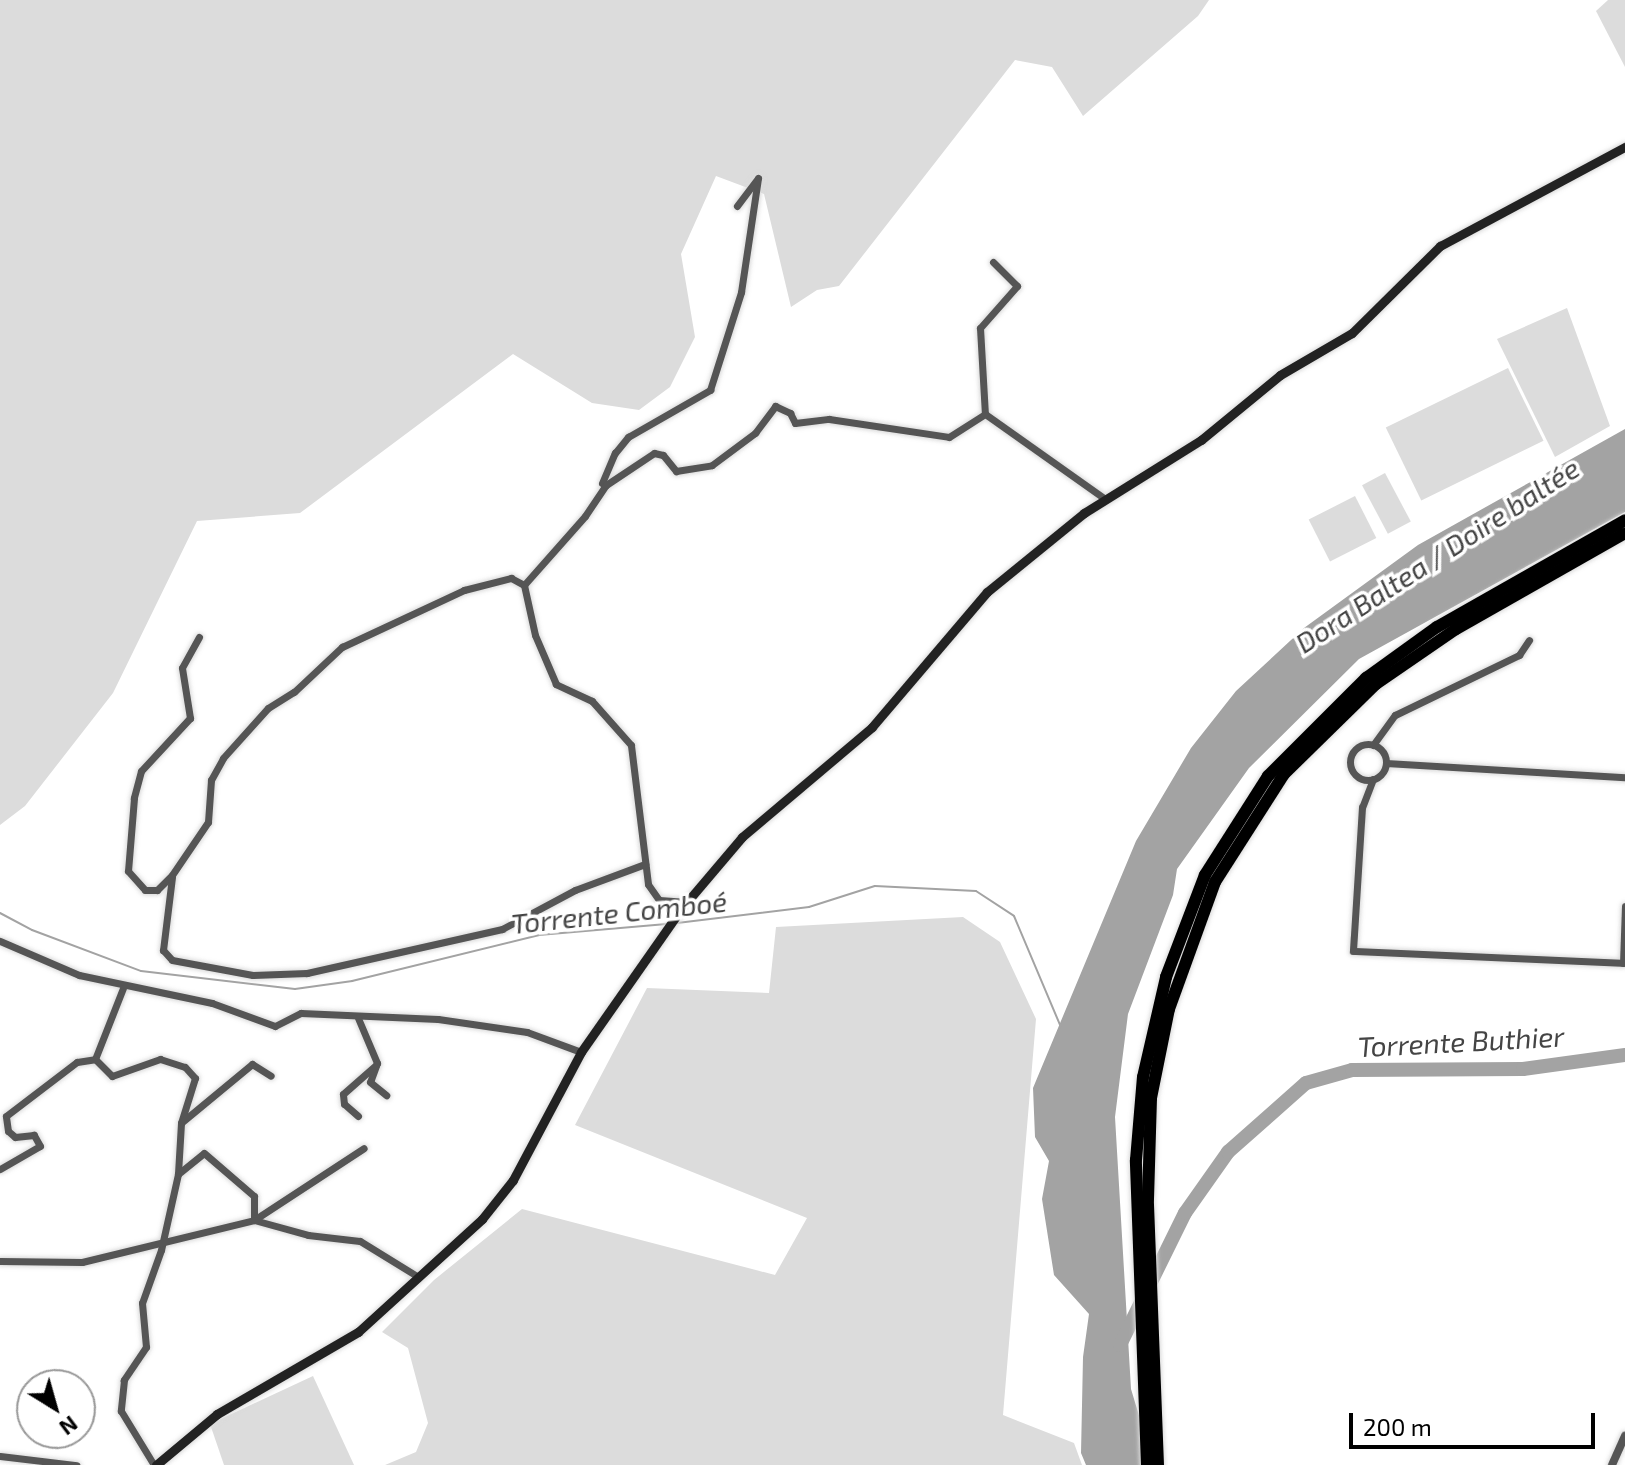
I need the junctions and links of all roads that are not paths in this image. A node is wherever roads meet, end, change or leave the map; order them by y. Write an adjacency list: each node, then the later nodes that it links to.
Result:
1 (1625, 147): 6 (main road)
2 (737, 206): 5 (street)
3 (993, 262): 4 (street)
4 (985, 414): 5 (street); 6 (street)
5 (606, 485): 9 (street)
6 (1105, 499): 18 (main road)
7 (1625, 520): 41 (highway)
8 (1625, 533): 42 (highway)
9 (524, 585): 16 (street); 17 (street)
10 (199, 637): 17 (street)
11 (1529, 640): 12 (street)
12 (1373, 745): 13 (street); 15 (street)
13 (1386, 763): 14 (street); 15 (street)
14 (1625, 777)
15 (1373, 779): 19 (street)
16 (645, 864): 17 (street); 18 (street)
17 (172, 875)
18 (684, 905): 23 (main road)
19 (1625, 906)
20 (0, 941): 21 (street)
21 (123, 988): 22 (street); 24 (street)
22 (358, 1018): 23 (street); 25 (street)
23 (581, 1052): 36 (main road)
24 (95, 1059): 29 (street); 31 (street)
25 (377, 1063): 27 (street); 28 (street)
26 (271, 1076): 29 (street)
27 (386, 1095)
28 (358, 1116)
29 (181, 1123): 32 (street)
30 (364, 1148): 33 (street)
31 (0, 1169)
32 (178, 1174): 33 (street); 34 (street)
33 (254, 1220): 34 (street); 36 (street)
34 (162, 1239): 35 (street); 40 (street)
35 (0, 1261)
36 (417, 1276): 40 (main road)
37 (1625, 1436): 43 (street)
38 (0, 1456): 39 (street)
39 (76, 1465)
40 (155, 1465)
41 (1147, 1465)
42 (1158, 1465)
43 (1612, 1465)

